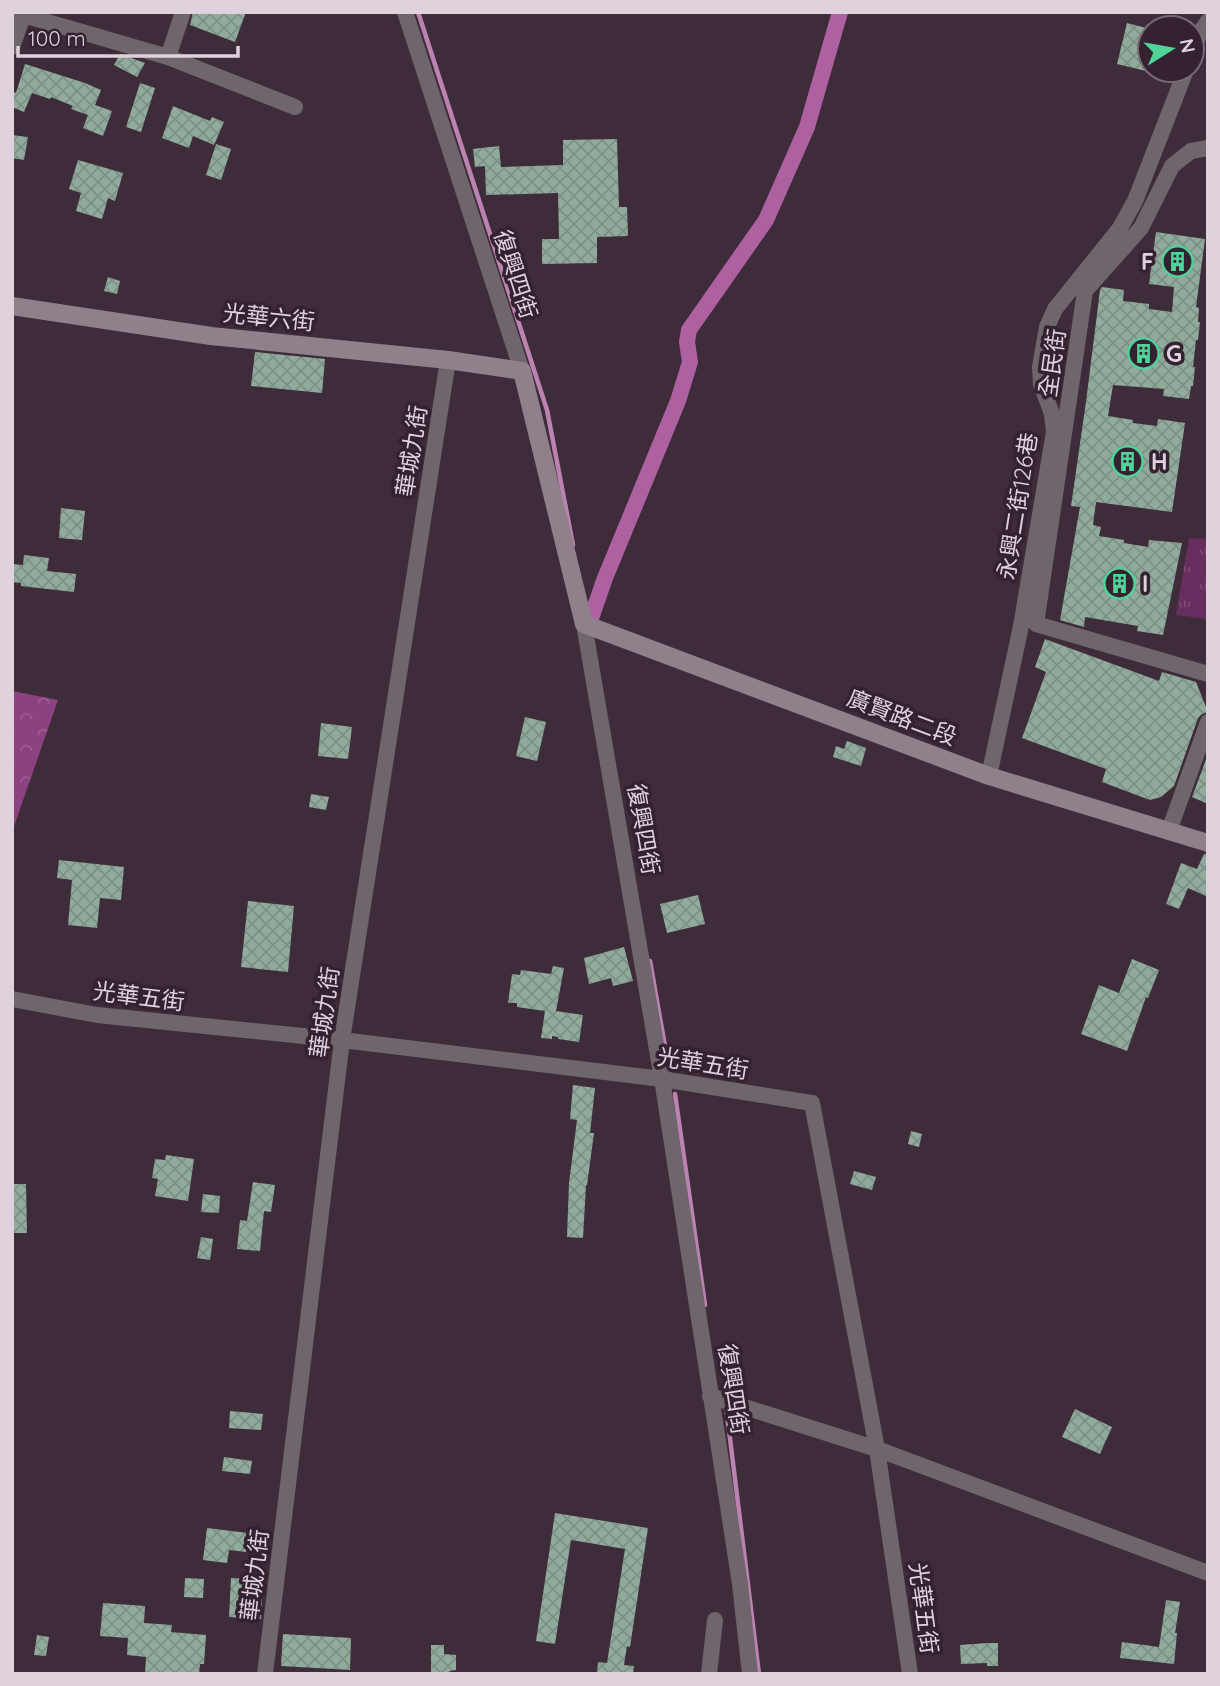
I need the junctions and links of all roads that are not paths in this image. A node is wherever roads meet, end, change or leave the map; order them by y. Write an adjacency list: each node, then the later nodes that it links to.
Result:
1 (183, 12): 5 (street)
2 (405, 12): 11 (street, 復興四街)
3 (18, 14): 4 (street); 5 (street)
4 (12, 47)
5 (168, 57): 7 (street)
6 (1181, 84): 15 (street, 永興二街126巷)
7 (295, 107)
8 (1208, 148): 13 (street, 全民街)
9 (12, 306): 10 (street, 光華六街)
10 (448, 360): 11 (street, 光華六街); 19 (street, 華城九街)
11 (522, 371): 12 (street, 復興四街)
12 (584, 624): 15 (street, 廣賢路二段); 20 (street, 復興四街)
13 (1208, 674)
14 (1208, 722): 16 (street)
15 (989, 776): 16 (street, 廣賢路二段)
16 (1169, 831): 17 (street, 廣賢路二段)
17 (1208, 843)
18 (12, 999): 19 (street, 光華五街)
19 (342, 1040): 20 (street, 光華五街); 25 (street, 華城九街)
20 (662, 1079): 21 (street, 復興四街); 22 (street, 光華五街)
21 (710, 1395): 22 (street); 27 (street, 復興四街)
22 (877, 1449): 23 (street); 28 (street, 光華五街)
23 (1208, 1573)
24 (715, 1620): 26 (street)
25 (265, 1674)
26 (709, 1674)
27 (750, 1674)
28 (911, 1674)

